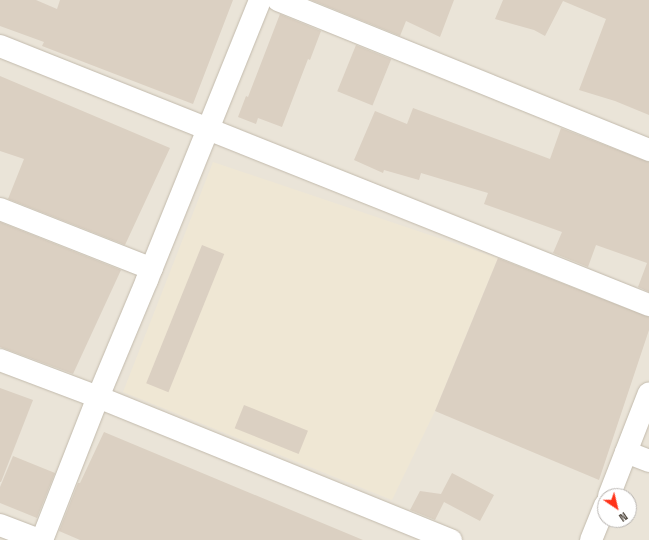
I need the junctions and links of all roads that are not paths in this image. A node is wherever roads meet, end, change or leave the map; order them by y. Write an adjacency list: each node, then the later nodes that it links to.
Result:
1 (260, 0): 4 (street)
2 (278, 0): 5 (street)
3 (0, 46): 4 (street)
4 (208, 130): 7 (street); 8 (street)
5 (649, 150)
6 (0, 209): 7 (street)
7 (152, 269): 11 (street)
8 (649, 305)
9 (0, 360): 11 (street)
10 (649, 393): 12 (street)
11 (98, 397): 18 (street); 19 (street)
12 (626, 452): 13 (street); 14 (street)
13 (649, 461)
14 (612, 488)
15 (0, 525): 17 (street)
16 (597, 525): 20 (street)
17 (39, 540)
18 (42, 540)
19 (451, 540)
20 (591, 540)

